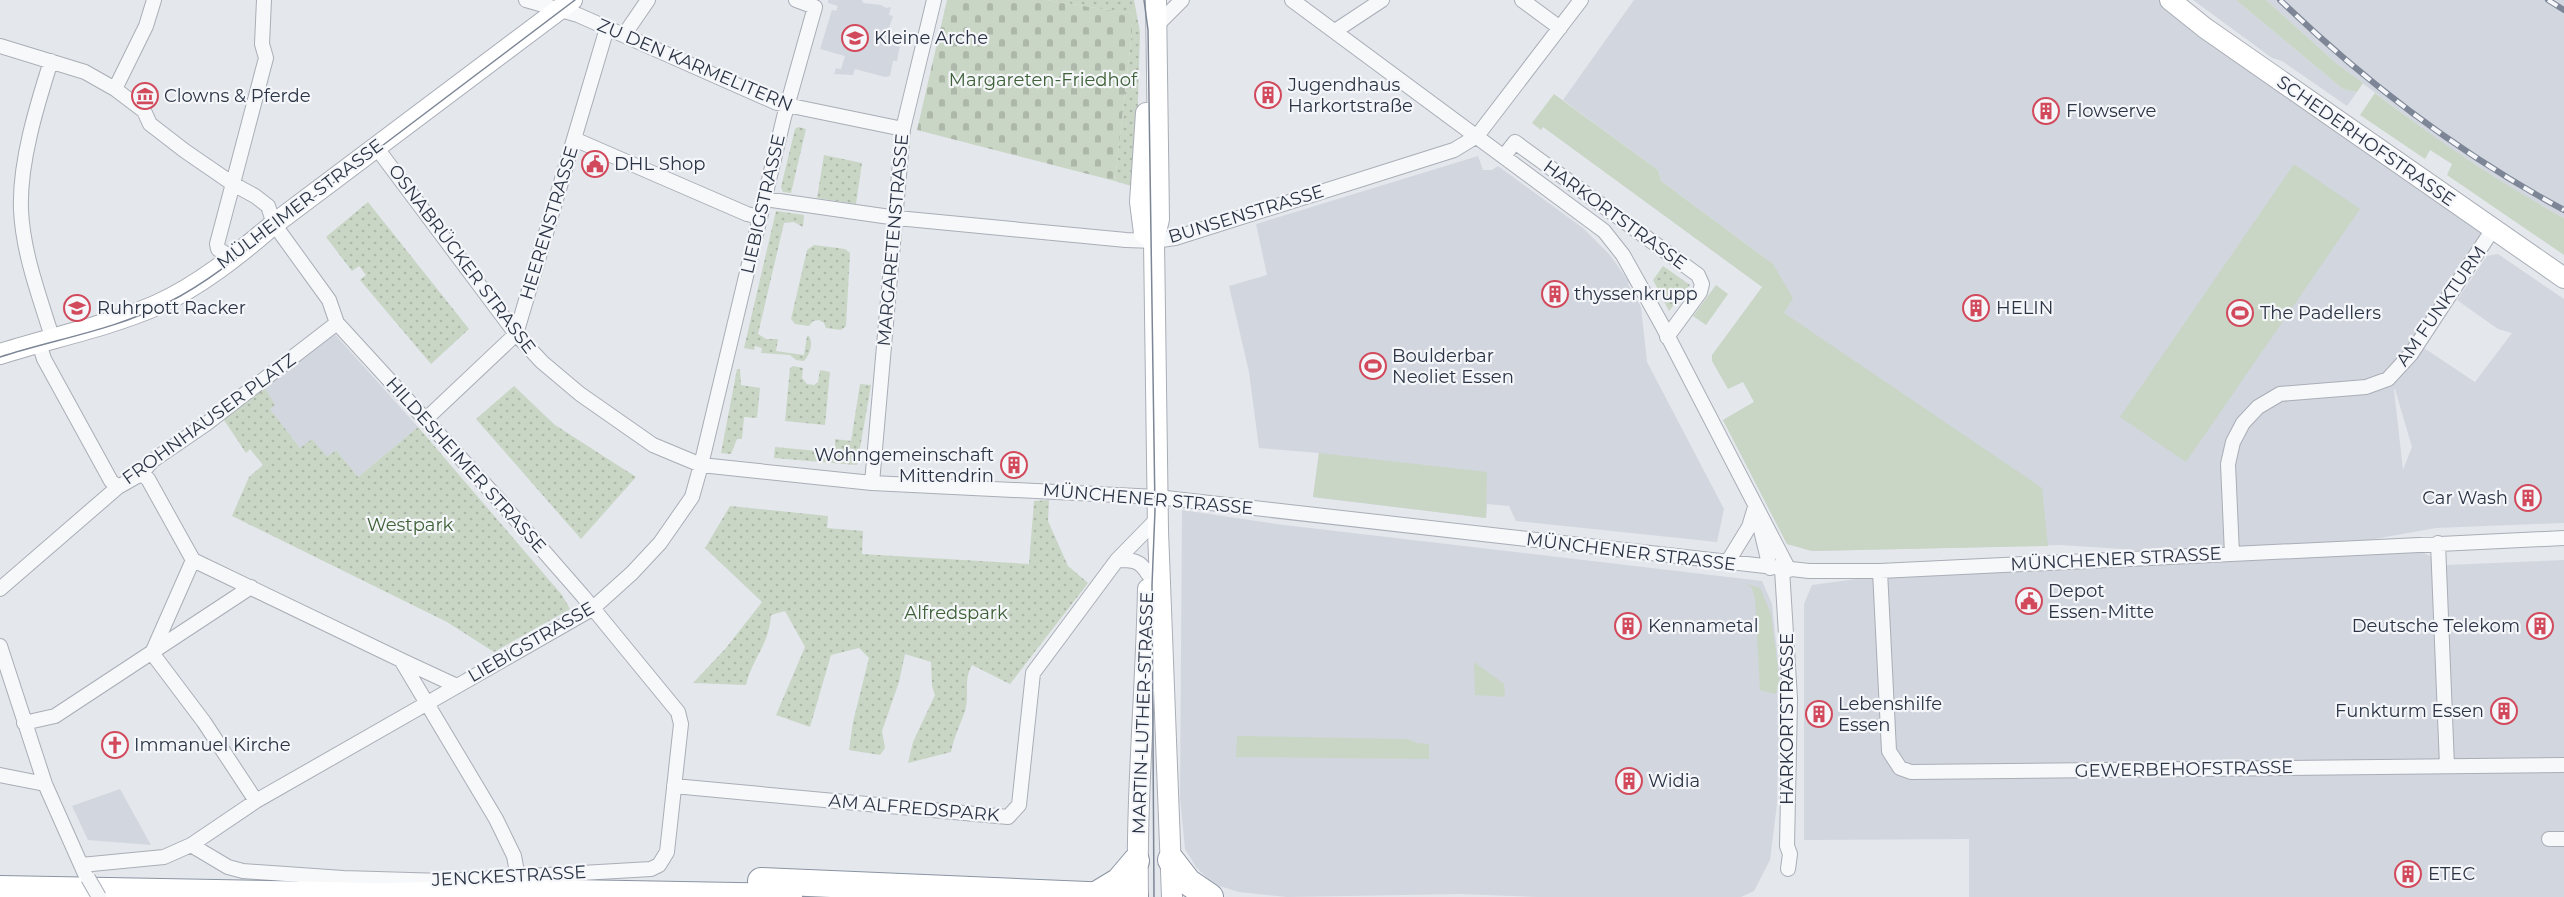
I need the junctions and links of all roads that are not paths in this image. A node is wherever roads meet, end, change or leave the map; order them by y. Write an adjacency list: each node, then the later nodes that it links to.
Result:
1 (154, 0): 23 (street)
2 (264, 0): 30 (street)
3 (526, 0): 15 (street, ZU DEN KARMELITERN)
4 (648, 0): 20 (street)
5 (796, 0): 24 (street, LIEBIGSTRASSE)
6 (934, 0): 25 (street, MARGARETENSTRASSE)
7 (1142, 0): 36 (main road, MARTIN-LUTHER-STRASSE)
8 (1156, 0): 16 (main road, MARTIN-LUTHER-STRASSE)
9 (1182, 0): 16 (street)
10 (1293, 0): 19 (street, HARKORTSTRASSE)
11 (1382, 0): 19 (street)
12 (1522, 0): 18 (street)
13 (1581, 0): 18 (street, BUNSENSTRASSE)
14 (2170, 0): 35 (main road, SCHEDERHOFSTRASSE)
15 (566, 5): 17 (street, ZU DEN KARMELITERN); 28 (main road, MÜLHEIMER STRASSE)
16 (1156, 26): 36 (main road, MARTIN-LUTHER-STRASSE)
17 (607, 28): 20 (street, ZU DEN KARMELITERN); 27 (street, HEERENSTRASSE)
18 (1560, 28): 26 (street, BUNSENSTRASSE)
19 (1335, 31): 26 (street, HARKORTSTRASSE)
20 (624, 35): 24 (street, ZU DEN KARMELITERN)
21 (0, 46): 22 (street)
22 (51, 61): 23 (street); 42 (street, FROHNHAUSER PLATZ)
23 (115, 89): 30 (street)
24 (787, 106): 25 (street, ZU DEN KARMELITERN); 31 (street, LIEBIGSTRASSE)
25 (903, 129): 33 (street, MARGARETENSTRASSE)
26 (1477, 136): 29 (street, HARKORTSTRASSE); 36 (street, BUNSENSTRASSE)
27 (574, 139): 32 (street); 40 (street, HEERENSTRASSE)
28 (376, 147): 34 (main road, MÜLHEIMER STRASSE); 40 (street, OSNABRÜCKER STRASSE)
29 (1504, 156): 41 (street, HARKORTSTRASSE); 41 (street, HARKORTSTRASSE)
30 (233, 184): 34 (street); 37 (street)
31 (765, 199): 32 (street, LIEBIGSTRASSE); 33 (street, BUNSENSTRASSE)
32 (760, 217): 45 (street, LIEBIGSTRASSE)
33 (897, 218): 36 (street, BUNSENSTRASSE); 47 (street, MARGARETENSTRASSE)
34 (274, 224): 37 (main road, MÜLHEIMER STRASSE); 39 (street)
35 (2493, 229): 38 (main road, SCHEDERHOFSTRASSE); 54 (street, AM FUNKTURM)
36 (1154, 241): 49 (main road, MARTIN-LUTHER-STRASSE)
37 (232, 258): 42 (main road, MÜLHEIMER STRASSE)
38 (2564, 278)
39 (338, 322): 44 (street, HILDESHEIMER STRASSE); 46 (street, FROHNHAUSER PLATZ)
40 (516, 334): 44 (street); 45 (street, OSNABRÜCKER STRASSE)
41 (1667, 337): 50 (street, HARKORTSTRASSE)
42 (46, 341): 43 (main road, MÜLHEIMER STRASSE); 48 (street, FROHNHAUSER PLATZ)
43 (0, 354)
44 (426, 419): 63 (street, HILDESHEIMER STRASSE)
45 (701, 465): 47 (street, MÜNCHENER STRASSE); 63 (street, LIEBIGSTRASSE)
46 (141, 474): 48 (street, FROHNHAUSER PLATZ); 55 (street)
47 (872, 483): 49 (street, MÜNCHENER STRASSE)
48 (118, 487): 62 (street)
49 (1157, 497): 51 (main road, MARTIN-LUTHER-STRASSE); 57 (street, MÜNCHENER STRASSE)
50 (1755, 507): 57 (street); 58 (street, HARKORTSTRASSE)
51 (1158, 524): 56 (street, AM ALFREDSPARK); 60 (main road, MARTIN-LUTHER-STRASSE); 79 (main road, MARTIN-LUTHER-STRASSE)
52 (2564, 538): 53 (street, MÜNCHENER STRASSE)
53 (2439, 543): 54 (street, MÜNCHENER STRASSE); 71 (street)
54 (2232, 554): 59 (street, MÜNCHENER STRASSE)
55 (193, 560): 61 (street); 65 (street)
56 (1117, 560): 60 (street); 74 (street, AM ALFREDSPARK)
57 (1727, 563): 58 (street, MÜNCHENER STRASSE)
58 (1781, 569): 59 (street, MÜNCHENER STRASSE); 81 (street, HARKORTSTRASSE)
59 (1880, 571): 71 (street, GEWERBEHOFSTRASSE)
60 (1148, 574): 80 (main road, MARTIN-LUTHER-STRASSE)
61 (251, 587): 65 (street); 66 (street)
62 (0, 589)
63 (592, 609): 67 (street, LIEBIGSTRASSE); 74 (street)
64 (0, 646): 69 (street)
65 (152, 653): 69 (street); 75 (street)
66 (401, 660): 67 (street); 68 (street)
67 (457, 686): 68 (street, LIEBIGSTRASSE)
68 (426, 703): 75 (street, LIEBIGSTRASSE); 82 (street)
69 (24, 723): 73 (street)
70 (2564, 765): 71 (street, GEWERBEHOFSTRASSE)
71 (2447, 766)
72 (0, 775): 73 (street)
73 (45, 784): 84 (street)
74 (674, 786): 82 (street, JENCKESTRASSE)
75 (256, 801): 78 (street, LIEBIGSTRASSE)
76 (2549, 839): 77 (street)
77 (2564, 839)
78 (191, 845): 82 (street, JENCKESTRASSE); 84 (street, LIEBIGSTRASSE)
79 (1171, 860): 91 (main road, MARTIN-LUTHER-STRASSE); 92 (highway)
80 (1137, 861): 87 (highway); 90 (main road, MARTIN-LUTHER-STRASSE)
81 (1788, 869)
82 (518, 877)
83 (0, 878): 84 (highway)
84 (80, 878): 85 (highway); 86 (highway); 88 (street, bridge)
85 (0, 889)
86 (572, 893): 87 (highway); 89 (highway)
87 (1096, 895): 90 (highway)
88 (99, 897)
89 (789, 897)
90 (1137, 897)
91 (1172, 897)
92 (1210, 897)

